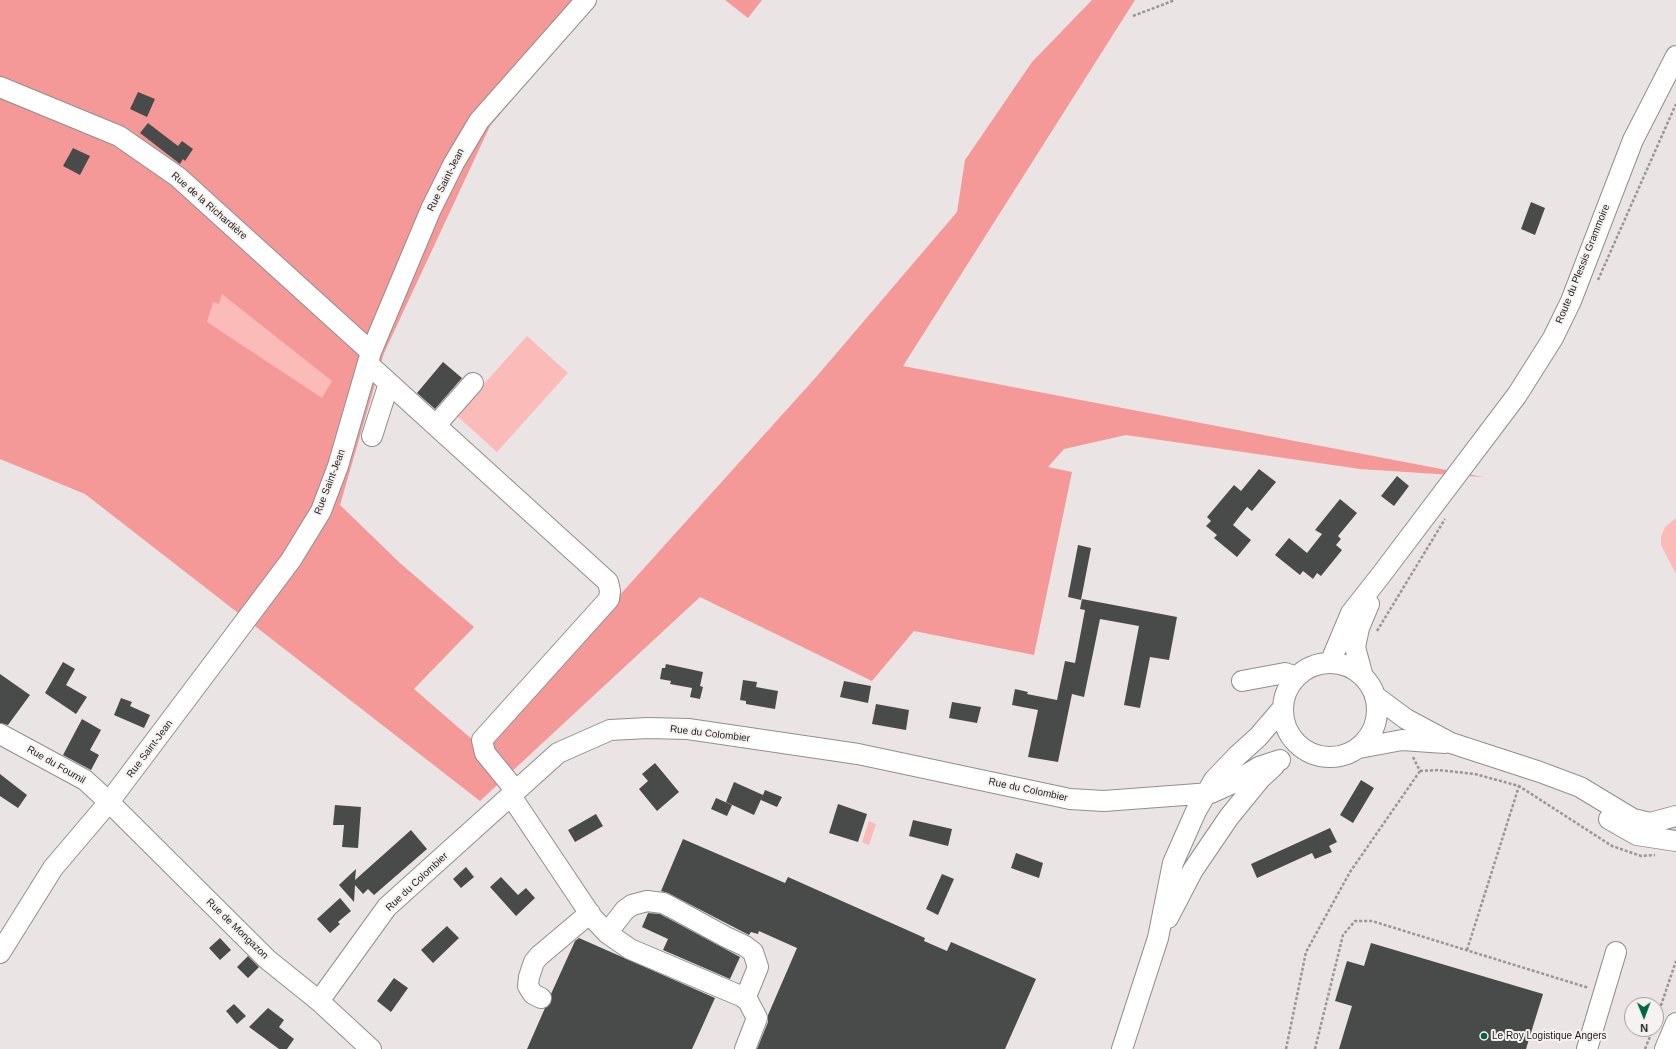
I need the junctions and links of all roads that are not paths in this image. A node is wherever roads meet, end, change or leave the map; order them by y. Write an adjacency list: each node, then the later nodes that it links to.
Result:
1 (586, 0): 4 (street, Rue Saint-Jean)
2 (1676, 56): 9 (street, Route du Plessis Grammoire)
3 (0, 87): 4 (street, Rue de la Richardière)
4 (369, 358): 5 (street, Rue de la Richardière); 24 (street, Rue Saint-Jean)
5 (389, 383): 7 (street, Rue de la Richardière); 8 (street)
6 (473, 383): 7 (street)
7 (436, 425): 22 (street, Rue de la Richardière)
8 (372, 436)
9 (1381, 575): 10 (street, Route du Plessis Grammoire); 12 (street, Route du Plessis Grammoire)
10 (1330, 663): 11 (street); 12 (street)
11 (1296, 677): 13 (street); 15 (street)
12 (1363, 677): 14 (street)
13 (1242, 681)
14 (1375, 696): 17 (street); 18 (street)
15 (1282, 708): 19 (street); 23 (street)
16 (0, 734): 24 (street, Rue du Fournil)
17 (1451, 743): 18 (street); 21 (street)
18 (1359, 748): 19 (street)
19 (1305, 750): 20 (street, Rue du Colombier)
20 (1280, 760): 23 (street, Rue du Colombier); 29 (street)
21 (1540, 772): 25 (street); 26 (street)
22 (513, 794): 23 (street, Rue du Colombier); 27 (street); 34 (street, Rue du Colombier)
23 (1205, 794): 29 (street)
24 (109, 802): 31 (street, Rue Saint-Jean); 34 (street, Rue de Mongazon)
25 (1676, 816)
26 (1676, 841)
27 (590, 913): 28 (street); 32 (street)
28 (607, 933): 33 (street); 33 (street)
29 (1158, 938): 38 (street)
30 (1616, 952): 39 (street)
31 (0, 953)
32 (541, 998)
33 (745, 999): 37 (street)
34 (320, 1001): 36 (street, Rue de Mongazon)
35 (1676, 1023): 40 (street)
36 (371, 1049)
37 (745, 1049)
38 (1122, 1049)
39 (1587, 1049)
40 (1665, 1049)

